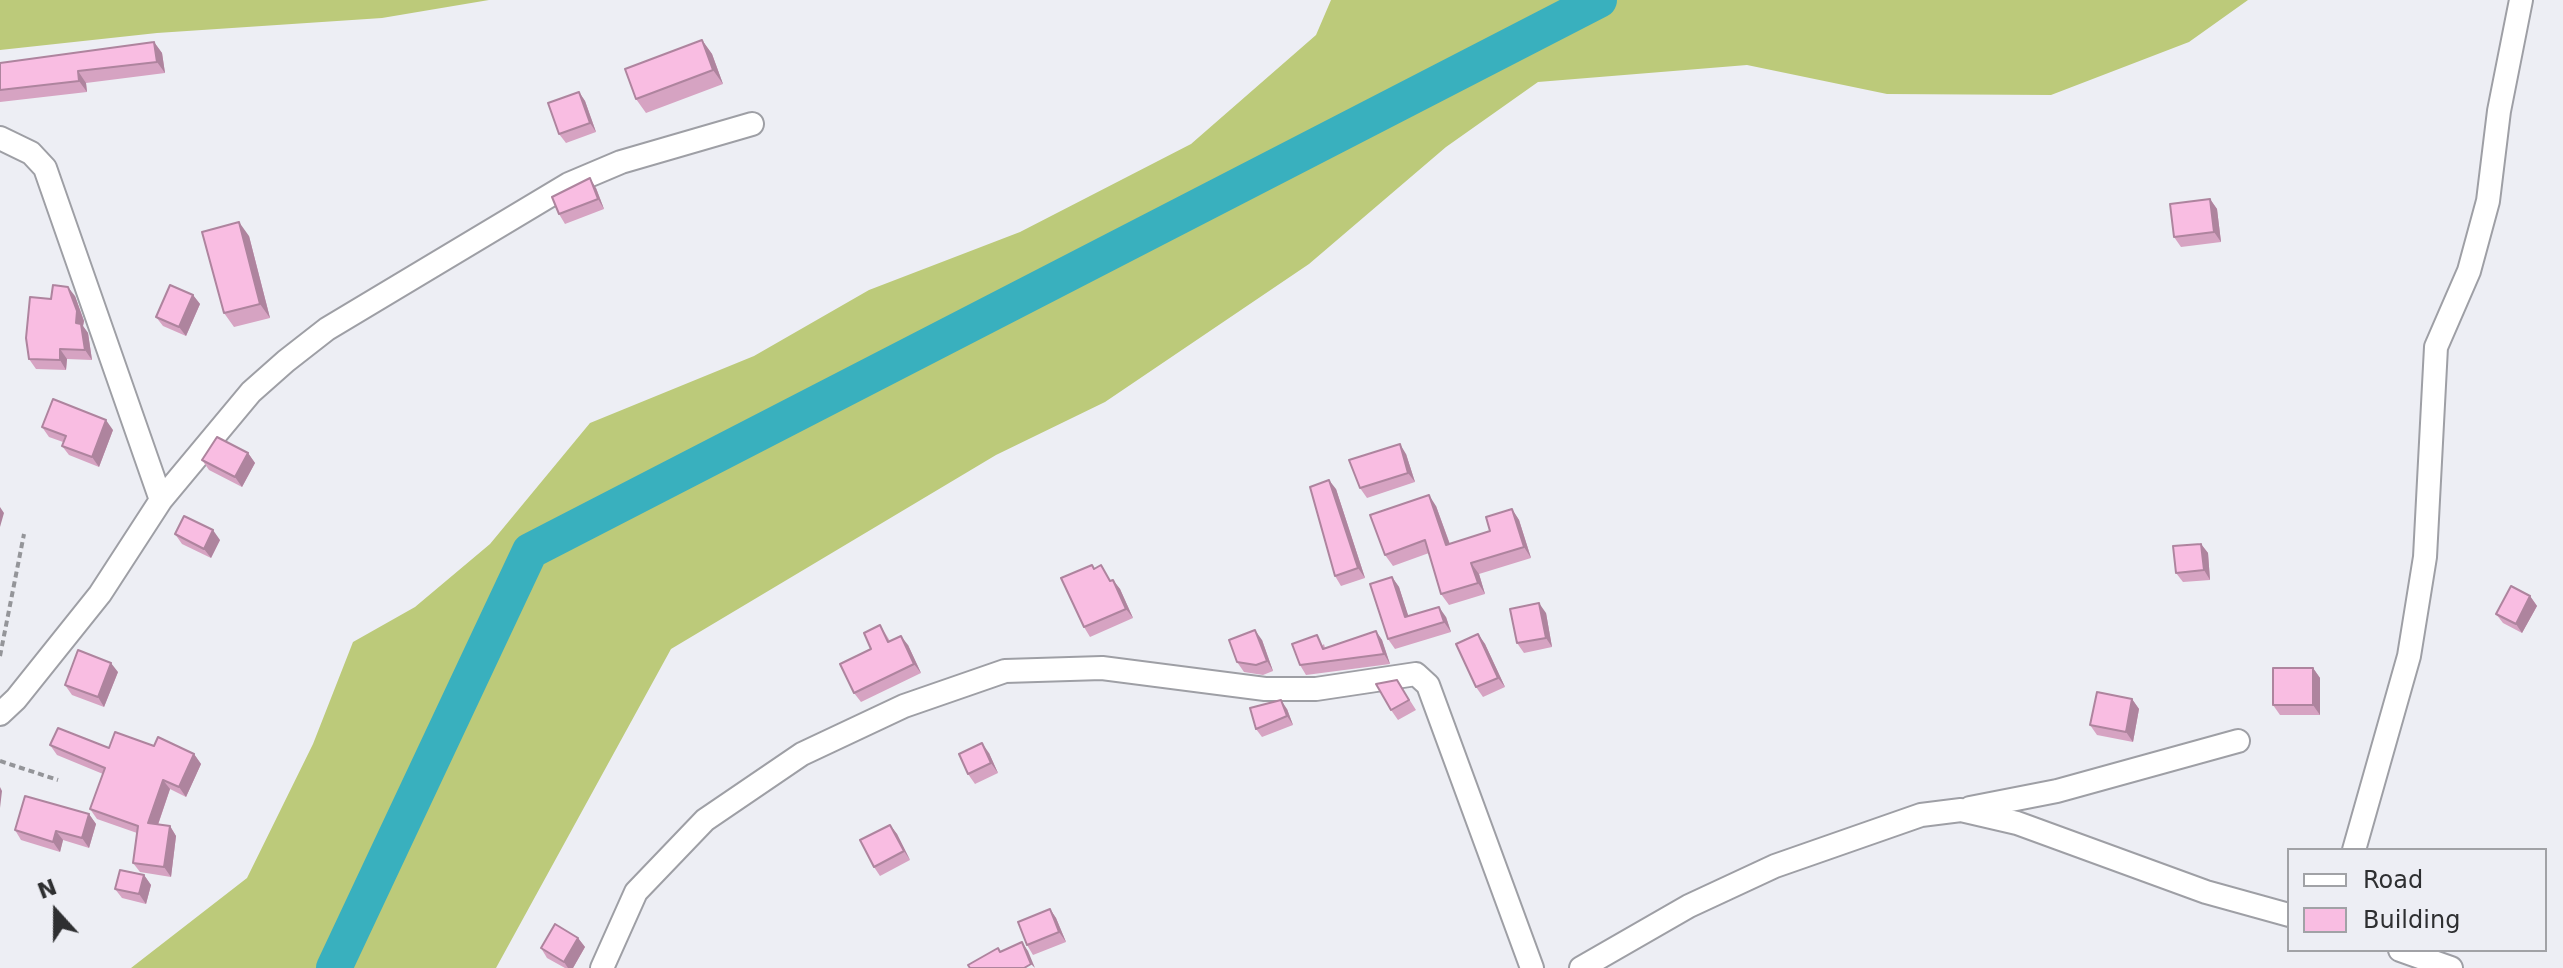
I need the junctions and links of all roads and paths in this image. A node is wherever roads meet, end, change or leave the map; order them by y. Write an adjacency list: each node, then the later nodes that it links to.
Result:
1 (2521, 0): 12 (street)
2 (752, 124): 4 (street)
3 (0, 138): 4 (street)
4 (161, 500): 7 (street)
5 (24, 534): 6 (path)
6 (0, 656)
7 (0, 714)
8 (2238, 741): 11 (street)
9 (0, 761): 10 (path)
10 (58, 780)
11 (1961, 810): 13 (street); 17 (street)
12 (2355, 848)
13 (2287, 914)
14 (2406, 952): 18 (street)
15 (602, 968): 16 (street)
16 (1532, 968)
17 (1581, 968)
18 (2451, 968)

